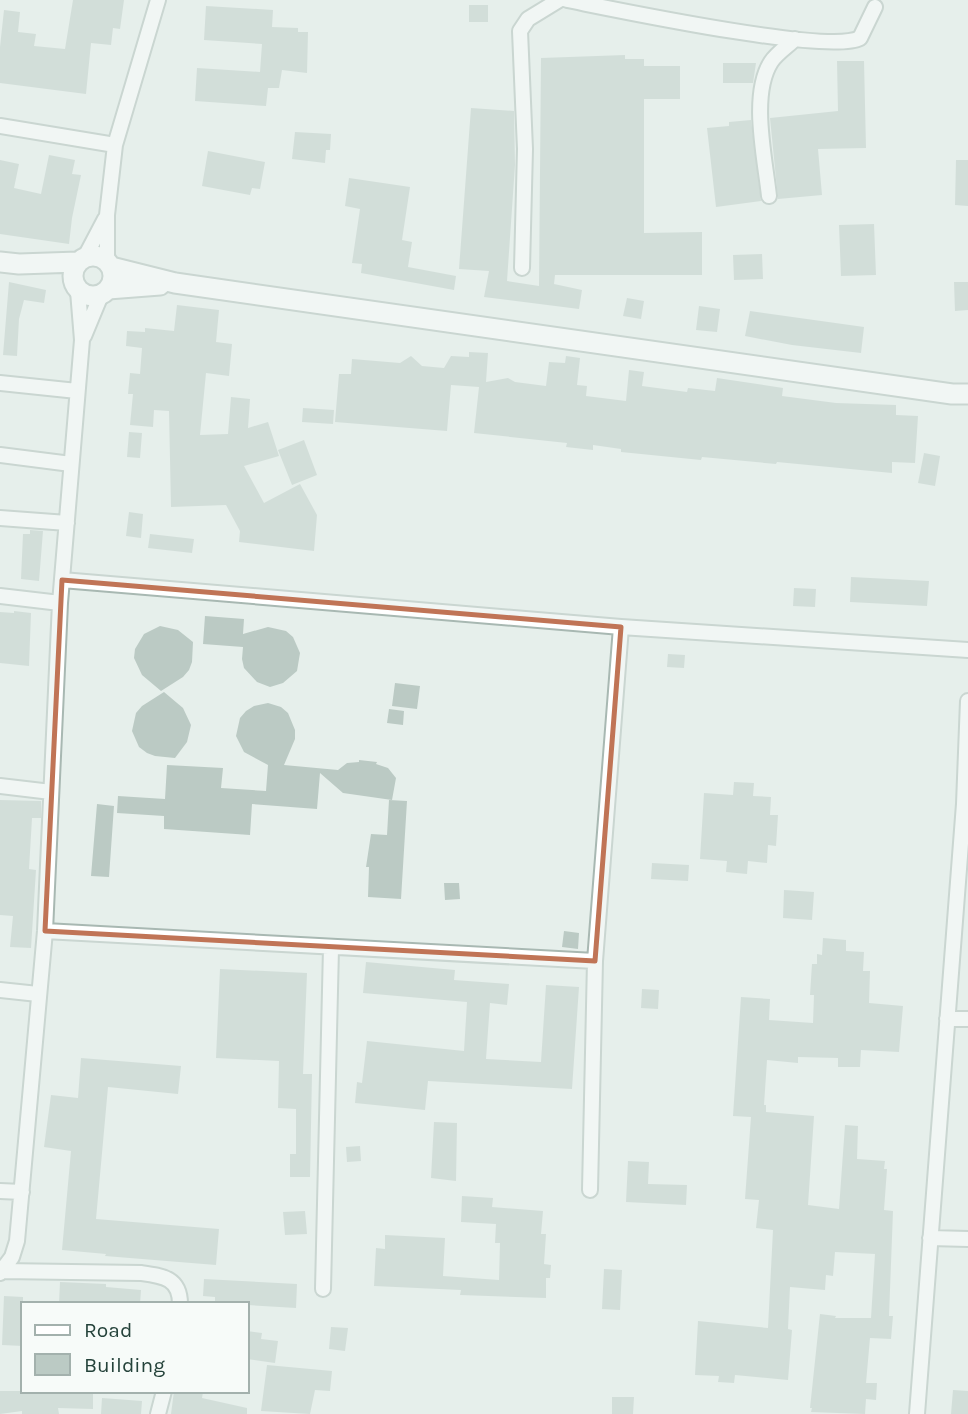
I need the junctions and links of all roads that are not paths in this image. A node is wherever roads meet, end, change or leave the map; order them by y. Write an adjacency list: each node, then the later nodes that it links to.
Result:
1 (158, 0): 7 (street)
2 (559, 0): 13 (street)
3 (567, 0): 5 (street)
4 (875, 7): 5 (street)
5 (795, 39): 8 (street)
6 (0, 126): 7 (street)
7 (115, 145): 9 (street)
8 (769, 196)
9 (107, 215): 10 (street); 12 (street)
10 (82, 259): 11 (street); 12 (street); 15 (street)
11 (10, 263): 15 (street)
12 (109, 264): 14 (street); 16 (street)
13 (522, 268)
14 (175, 283): 16 (street); 20 (street)
15 (76, 287): 16 (street); 17 (street)
16 (105, 292): 17 (street)
17 (82, 340): 19 (street)
18 (0, 383): 19 (street)
19 (78, 391): 23 (street)
20 (958, 395): 21 (street)
21 (968, 407)
22 (0, 455): 23 (street)
23 (72, 464): 25 (street)
24 (0, 519): 25 (street)
25 (66, 523): 26 (street)
26 (62, 580): 28 (street); 29 (street)
27 (0, 596): 28 (street)
28 (60, 603): 33 (street)
29 (621, 626): 30 (street); 37 (street)
30 (968, 650)
31 (968, 701): 34 (street)
32 (0, 786): 33 (street)
33 (51, 792): 35 (street)
34 (966, 804): 40 (street)
35 (45, 931): 36 (street); 39 (street)
36 (331, 948): 37 (street); 48 (street)
37 (595, 961): 42 (street)
38 (0, 990): 39 (street)
39 (38, 994): 44 (street)
40 (947, 1018): 41 (street); 45 (street)
41 (968, 1019)
42 (590, 1190)
43 (0, 1191): 44 (street)
44 (22, 1192): 47 (street)
45 (930, 1238): 46 (street); 52 (street)
46 (968, 1239)
47 (1, 1272): 49 (street)
48 (323, 1289)
49 (180, 1302)
50 (163, 1393): 51 (street)
51 (158, 1414)
52 (917, 1414)

